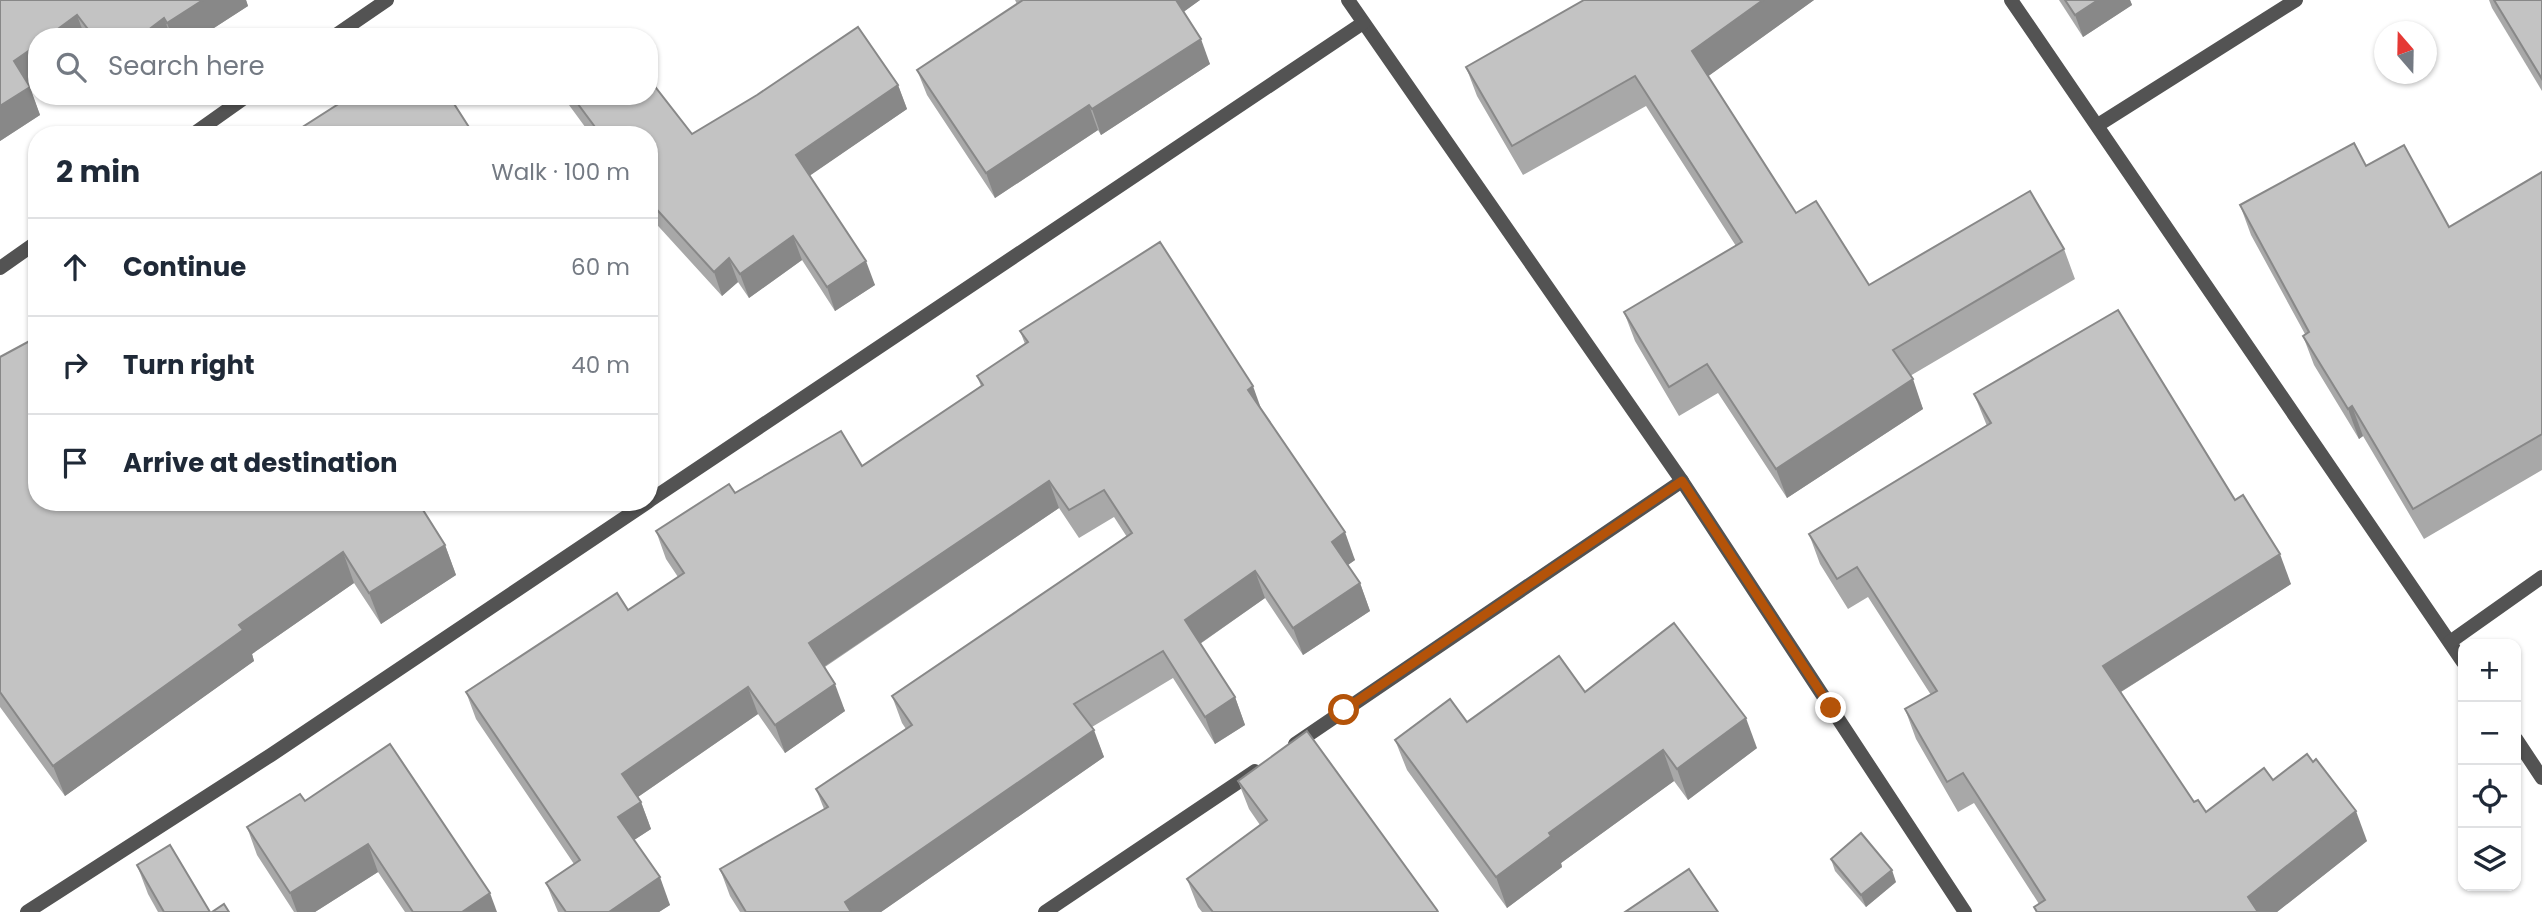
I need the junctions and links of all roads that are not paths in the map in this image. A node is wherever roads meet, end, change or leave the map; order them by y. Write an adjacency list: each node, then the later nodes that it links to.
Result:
1 (387, 0): 6 (street)
2 (1348, 0): 5 (street)
3 (2011, 0): 8 (street)
4 (2296, 0): 8 (street)
5 (1363, 23): 12 (street); 13 (street)
6 (346, 28)
7 (234, 105): 9 (street)
8 (2098, 125): 16 (street)
9 (205, 126)
10 (28, 248): 11 (street)
11 (0, 268)
12 (1682, 481): 21 (street); 22 (street)
13 (658, 495)
14 (635, 511): 20 (street)
15 (2542, 577): 16 (street)
16 (2450, 642): 17 (street)
17 (2458, 654)
18 (2521, 746): 19 (street)
19 (2542, 778)
20 (27, 912)
21 (1045, 912)
22 (1965, 912)

